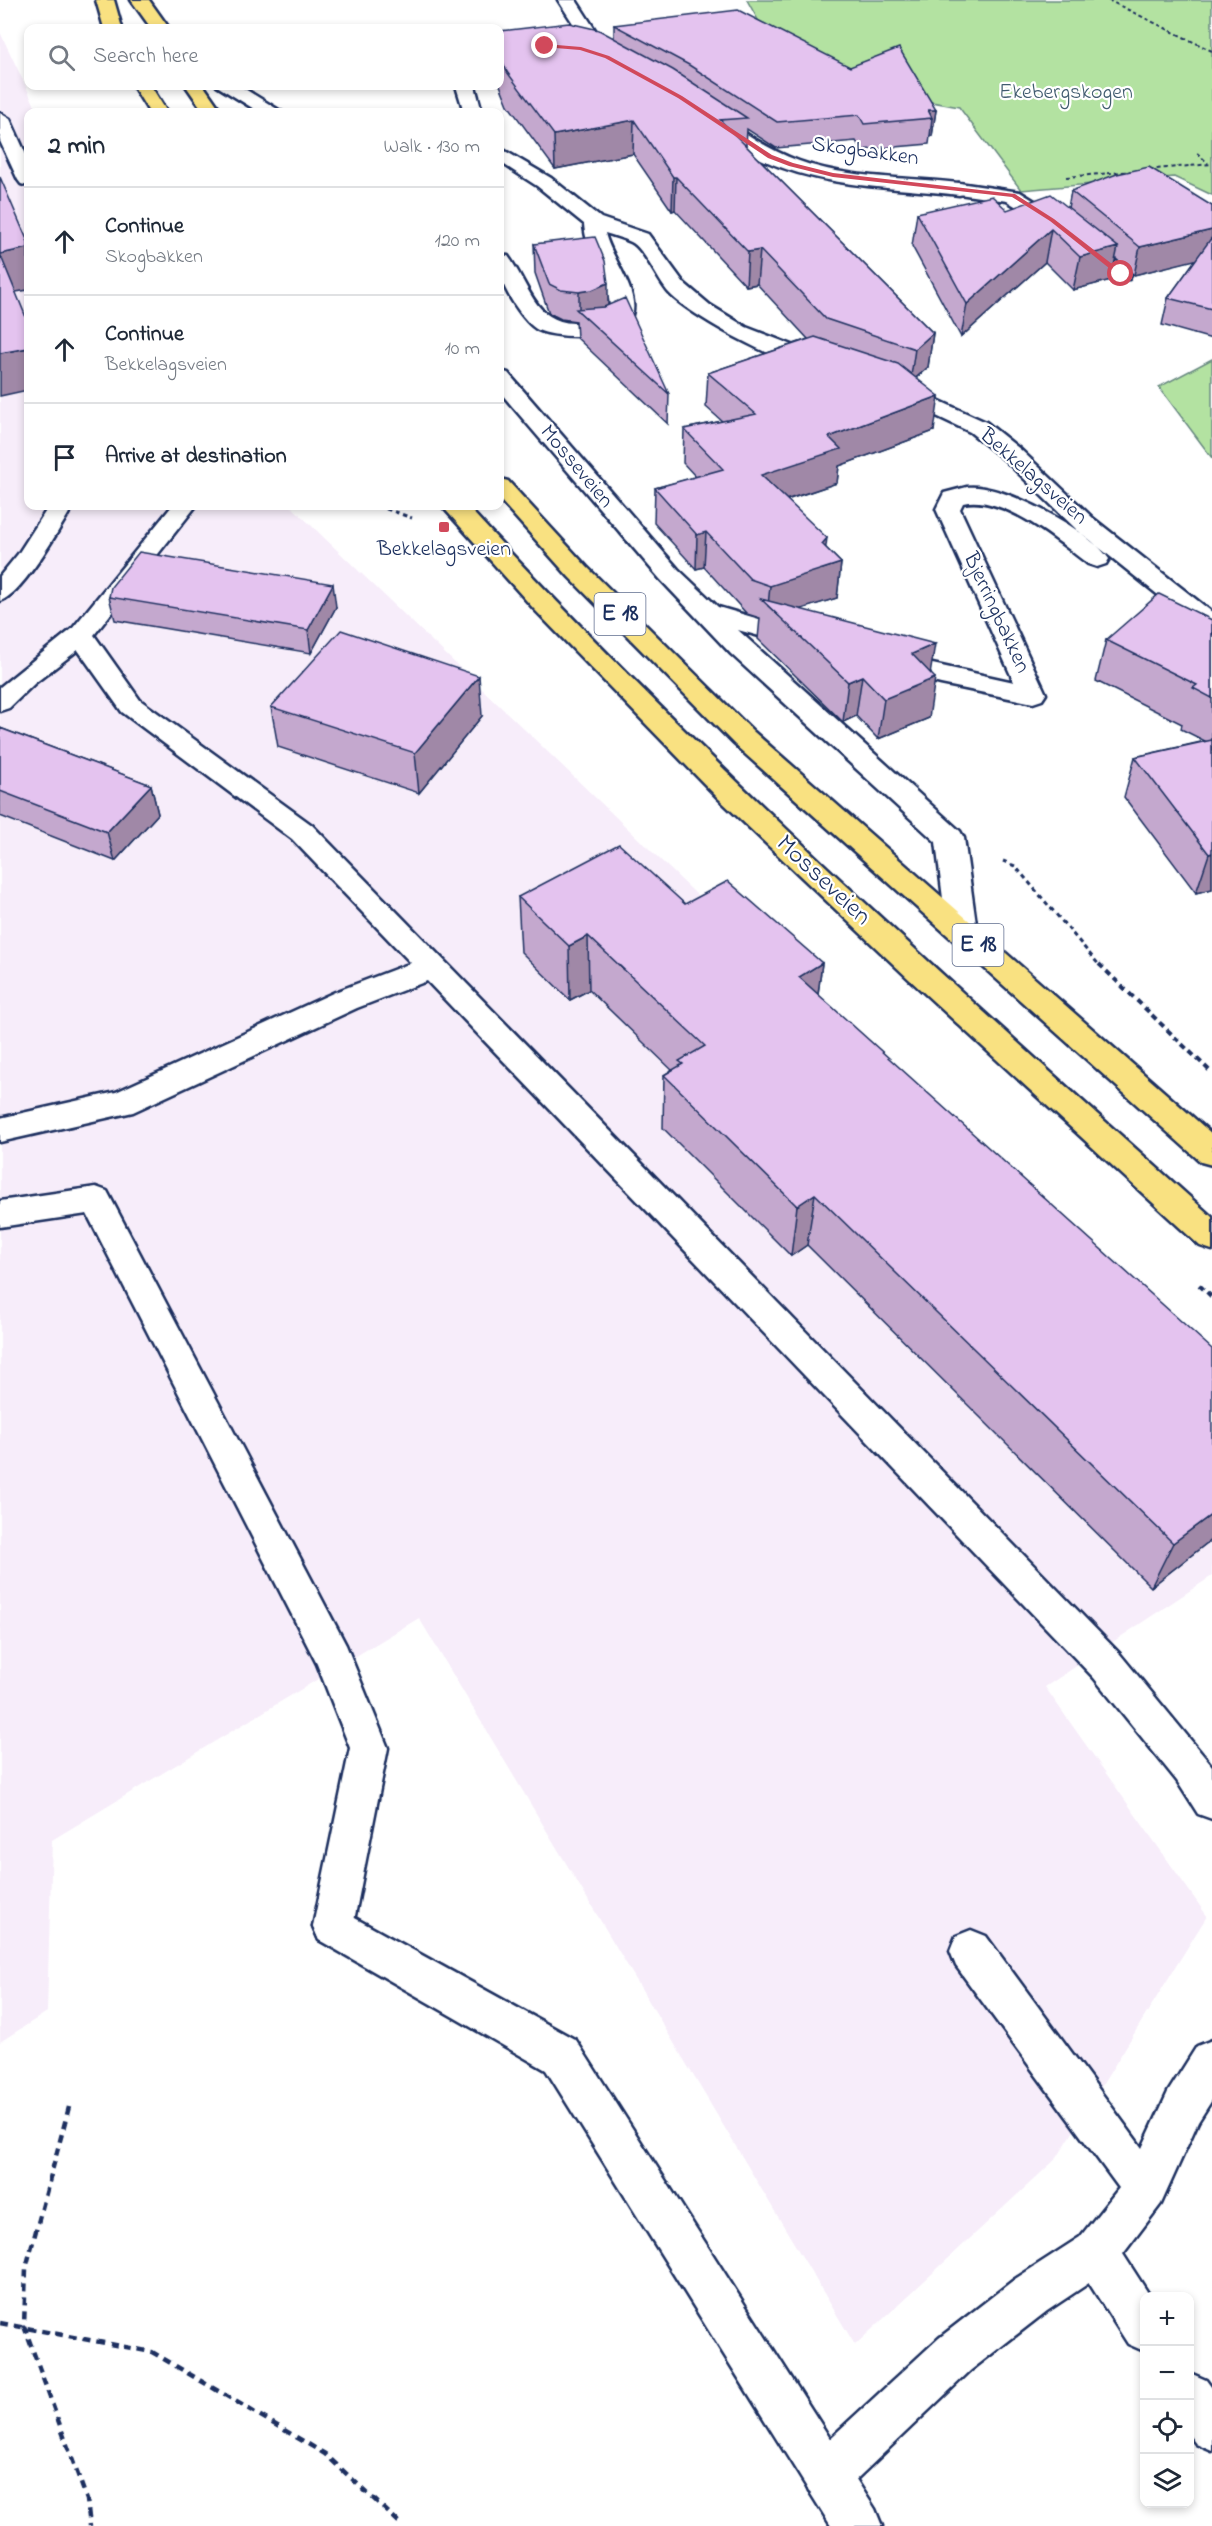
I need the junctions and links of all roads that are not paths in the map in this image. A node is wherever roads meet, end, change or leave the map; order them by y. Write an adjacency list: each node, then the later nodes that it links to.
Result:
1 (105, 0): 4 (highway)
2 (140, 0): 5 (highway)
3 (567, 0): 6 (street)
4 (112, 24)
5 (156, 24)
6 (616, 61)
7 (144, 90): 12 (highway)
8 (198, 90): 13 (highway)
9 (234, 90): 14 (street)
10 (467, 90): 15 (street)
11 (690, 104): 21 (street, Skogbakken)
12 (156, 108)
13 (210, 108)
14 (265, 108)
15 (472, 108)
16 (0, 119): 18 (street)
17 (504, 157): 19 (street)
18 (24, 171)
19 (594, 222): 20 (street); 22 (street)
20 (504, 268)
21 (1121, 274)
22 (845, 372)
23 (877, 382): 31 (street, Bekkelagsveien)
24 (504, 383): 30 (street, Mosseveien)
25 (504, 490): 36 (highway, Mosseveien / E 18)
26 (58, 510): 29 (street)
27 (181, 510): 32 (street)
28 (458, 510): 41 (highway, Mosseveien / E 18)
29 (0, 593)
30 (709, 613): 33 (street); 36 (street, Mosseveien)
31 (1212, 625): 34 (street, Bjerringbakken)
32 (81, 635): 35 (street); 37 (street)
33 (826, 645)
34 (870, 657)
35 (0, 702)
36 (962, 931): 39 (highway, Mosseveien / E 18)
37 (432, 966): 38 (street); 42 (street)
38 (0, 1130)
39 (1212, 1153)
40 (0, 1214): 50 (street)
41 (1212, 1237)
42 (1212, 1800)
43 (971, 1951): 45 (street)
44 (1212, 2061): 45 (street)
45 (1146, 2189): 46 (street)
46 (1096, 2253): 47 (street); 50 (street)
47 (1140, 2322)
48 (1193, 2400): 49 (street)
49 (1212, 2428)
50 (826, 2475): 51 (street)
51 (858, 2526)

